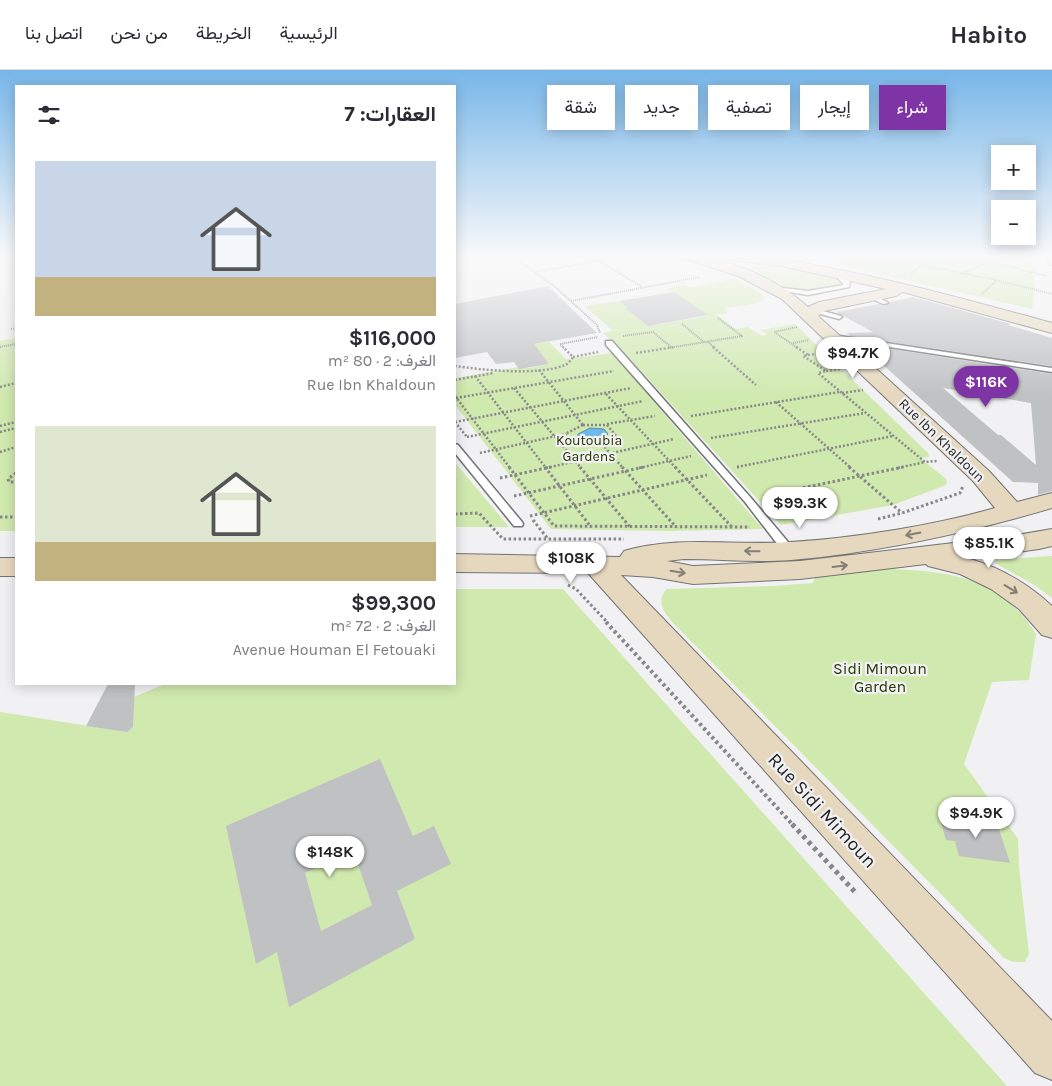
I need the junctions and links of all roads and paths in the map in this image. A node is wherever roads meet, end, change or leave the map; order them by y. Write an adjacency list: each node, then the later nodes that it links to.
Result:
1 (572, 302): 24 (path)
2 (789, 302): 7 (main road, Rue Ibn Khaldoun)
3 (801, 302): 7 (lane)
4 (808, 302): 7 (main road)
5 (834, 302): 7 (main road)
6 (972, 302): 12 (main road)
7 (797, 307): 8 (lane); 16 (main road, Rue Ibn Khaldoun); 18 (path)
8 (838, 317)
9 (718, 318): 15 (path)
10 (682, 324): 15 (path)
11 (15, 328): 13 (path)
12 (1052, 328)
13 (12, 329)
14 (620, 337): 21 (path)
15 (706, 341): 21 (path); 38 (path)
16 (825, 342): 18 (path); 23 (path); 30 (lane); 110 (main road, Rue Ibn Khaldoun)
17 (610, 343): 27 (lane)
18 (793, 343): 23 (path)
19 (15, 344): 20 (path)
20 (0, 347)
21 (671, 347): 22 (path)
22 (633, 354)
23 (808, 355): 32 (path)
24 (573, 357): 28 (path); 29 (path)
25 (840, 362): 32 (path)
26 (456, 366): 31 (path)
27 (631, 368): 29 (path); 46 (lane)
28 (539, 370): 31 (path); 35 (path)
29 (620, 370): 35 (path); 42 (path)
30 (1052, 370)
31 (498, 372): 33 (path)
32 (826, 372): 43 (path)
33 (475, 376): 34 (path); 41 (path)
34 (456, 380)
35 (547, 382): 40 (path); 47 (path)
36 (15, 383): 39 (path)
37 (862, 384): 43 (path)
38 (756, 385)
39 (0, 387)
40 (514, 388): 41 (path); 51 (path)
41 (487, 393): 45 (path); 52 (path)
42 (605, 393): 47 (path); 50 (path)
43 (840, 393): 49 (path); 53 (path)
44 (642, 394): 48 (path)
45 (456, 398): 55 (path)
46 (658, 399): 48 (path); 56 (lane)
47 (563, 400): 51 (path); 54 (path)
48 (647, 400): 50 (path); 57 (path)
49 (776, 402): 56 (path); 61 (path)
50 (618, 406): 54 (path); 57 (path)
51 (530, 407): 52 (path); 58 (path)
52 (503, 412): 55 (path); 65 (path)
53 (865, 413): 61 (path); 70 (path)
54 (575, 414): 58 (path); 63 (path)
55 (472, 418): 60 (path); 68 (path)
56 (676, 418): 74 (lane)
57 (631, 420): 62 (path); 76 (path)
58 (542, 421): 65 (path); 72 (path)
59 (15, 422): 64 (path)
60 (456, 422)
61 (800, 423): 74 (path); 80 (path)
62 (607, 424): 63 (path); 77 (path)
63 (583, 425): 69 (path)
64 (0, 426)
65 (514, 427): 68 (path); 75 (path)
66 (15, 428): 67 (path)
67 (0, 432)
68 (483, 433): 71 (path); 81 (path)
69 (565, 434): 72 (path); 77 (path)
70 (893, 436): 80 (path); 90 (path)
71 (467, 437)
72 (554, 437): 75 (path); 88 (path)
73 (679, 438): 74 (path); 76 (path); 87 (path)
74 (693, 438): 85 (lane)
75 (526, 443): 81 (path); 91 (path)
76 (653, 443): 83 (path); 89 (path)
77 (602, 444): 83 (path)
78 (15, 447): 82 (path)
79 (456, 448): 118 (lane)
80 (827, 448): 92 (path); 96 (path)
81 (496, 449): 84 (path); 95 (path)
82 (0, 452)
83 (609, 452): 88 (path); 93 (path)
84 (480, 453)
85 (706, 453): 87 (path); 92 (lane)
86 (933, 454): 90 (path)
87 (695, 455): 89 (path); 99 (path)
88 (574, 460): 91 (path); 98 (path)
89 (670, 461): 93 (path); 99 (path)
90 (925, 462): 96 (path)
91 (545, 467): 95 (path); 102 (path)
92 (722, 470): 107 (lane)
93 (626, 471): 98 (path); 103 (path)
94 (15, 474): 100 (path)
95 (515, 474): 97 (path); 104 (path)
96 (859, 476): 107 (path); 112 (path)
97 (499, 478)
98 (590, 479): 102 (path); 106 (path)
99 (687, 479): 103 (path); 121 (path)
100 (15, 482)
101 (960, 482): 112 (path)
102 (560, 486): 104 (path); 109 (path)
103 (643, 490): 106 (path); 123 (path)
104 (529, 493): 105 (path); 111 (path)
105 (514, 496)
106 (606, 498): 109 (path); 120 (path)
107 (748, 500): 126 (lane)
108 (1052, 500): 110 (main road)
109 (575, 506): 111 (path); 119 (path)
110 (1012, 511): 126 (main road, one-way to 126)
111 (544, 513): 114 (path); 119 (path)
112 (902, 513): 117 (path)
113 (456, 514): 125 (path)
114 (530, 516)
115 (0, 517): 116 (path)
116 (15, 517)
117 (876, 520)
118 (518, 524)
119 (591, 527): 120 (path)
120 (630, 527): 123 (path)
121 (732, 527): 122 (path); 123 (path)
122 (758, 527)
123 (678, 529)
124 (1052, 537): 127 (main road)
125 (624, 539)
126 (789, 551): 129 (main road, one-way to 129)
127 (916, 557): 129 (main road, one-way to 127); 133 (main road, one-way to 133)
128 (456, 563): 129 (main road)
129 (595, 564): 135 (main road, Rue Sidi Mimoun)
130 (15, 567): 131 (main road)
131 (0, 568)
132 (565, 584): 134 (path)
133 (1052, 627)
134 (860, 897)
135 (1052, 1056)

